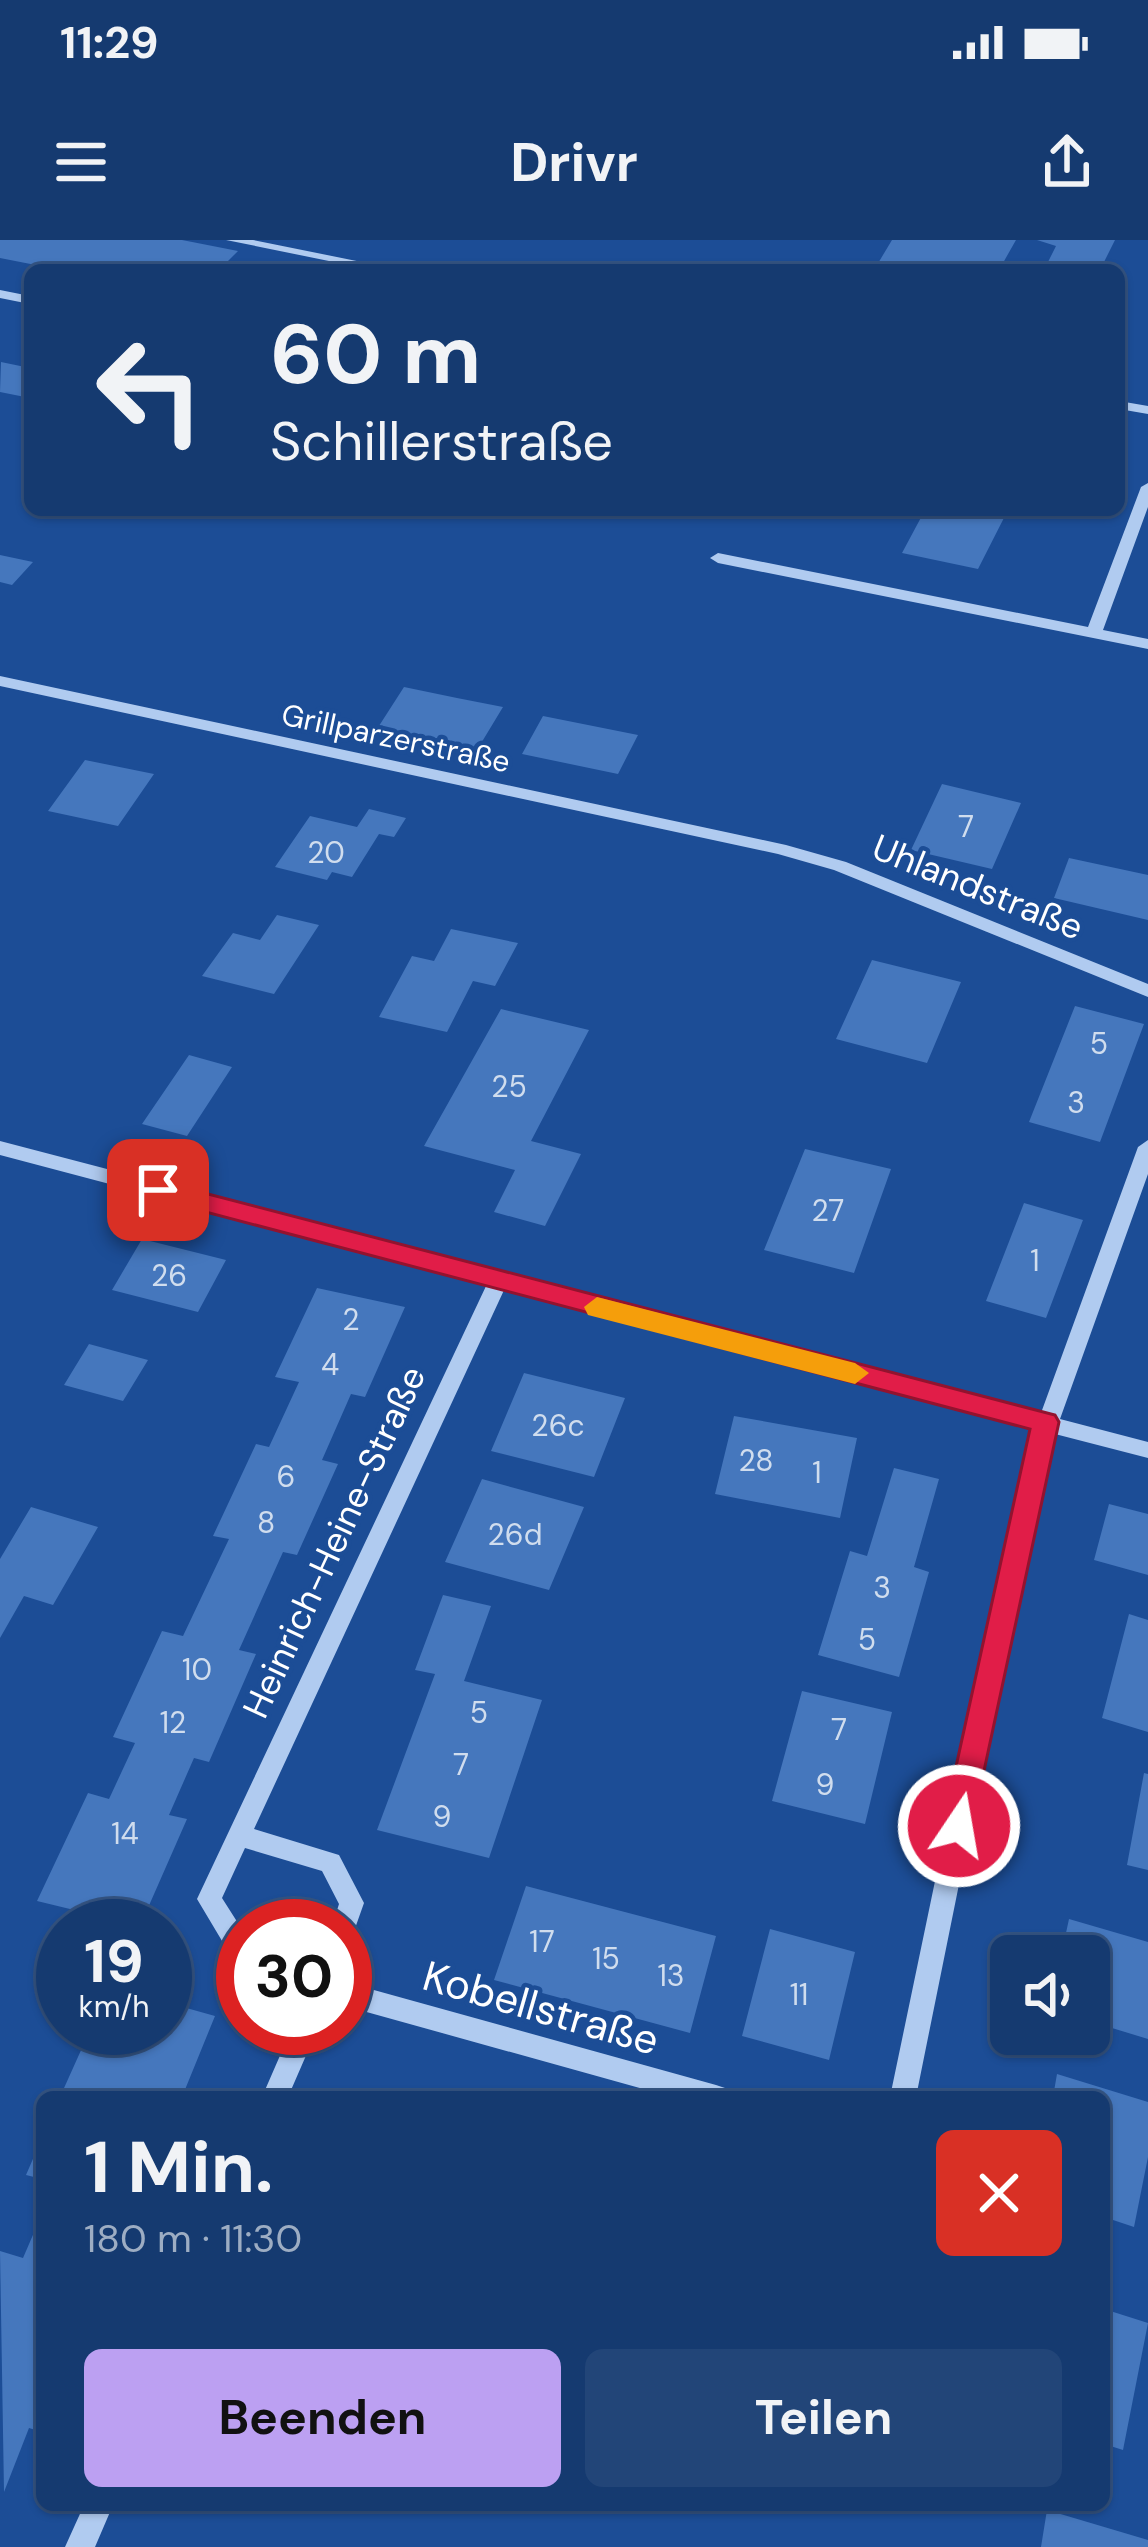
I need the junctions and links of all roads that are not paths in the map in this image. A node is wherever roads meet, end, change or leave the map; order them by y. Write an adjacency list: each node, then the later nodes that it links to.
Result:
1 (232, 240): 2 (street)
2 (362, 264)
3 (1148, 487): 5 (street)
4 (718, 558): 5 (street)
5 (1094, 633): 6 (street)
6 (1148, 644)
7 (0, 681): 8 (street, Grillparzerstraße)
8 (781, 849): 9 (street, Uhlandstraße)
9 (1148, 991)
10 (1148, 1147): 13 (street)
11 (0, 1148): 12 (street)
12 (498, 1282): 13 (street); 15 (street, Heinrich-Heine-Straße)
13 (1046, 1422): 14 (street); 22 (street)
14 (1148, 1450)
15 (239, 1835): 16 (street); 17 (street, Heinrich-Heine-Straße)
16 (350, 1899)
17 (216, 1910)
18 (372, 2001): 21 (street, Kobellstraße)
19 (293, 2055): 20 (street)
20 (278, 2091)
21 (694, 2091)
22 (904, 2091)
23 (95, 2511): 24 (street)
24 (80, 2547)

